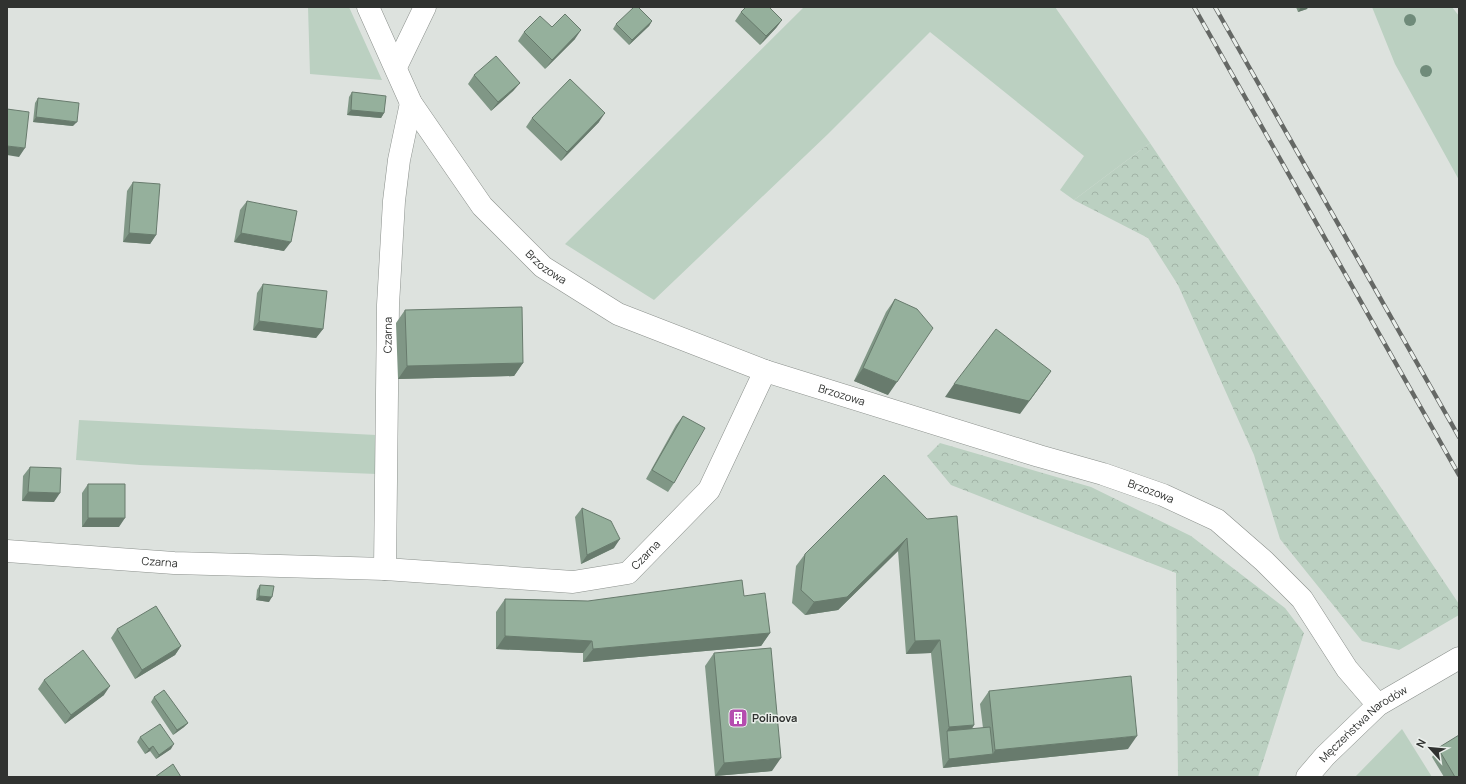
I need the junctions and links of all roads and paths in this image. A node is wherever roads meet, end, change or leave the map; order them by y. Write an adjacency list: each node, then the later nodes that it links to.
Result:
1 (368, 7): 3 (street, Brzozowa)
2 (426, 7): 3 (street)
3 (396, 66): 4 (street, Brzozowa)
4 (411, 103): 5 (street, Brzozowa); 7 (street, Czarna)
5 (765, 371): 7 (street, Czarna); 9 (street, Brzozowa)
6 (7, 551): 7 (street, Czarna)
7 (385, 569)
8 (1459, 658): 9 (street, Męczeństwa Narodów)
9 (1378, 705): 10 (street, Męczeństwa Narodów)
10 (1307, 777)

